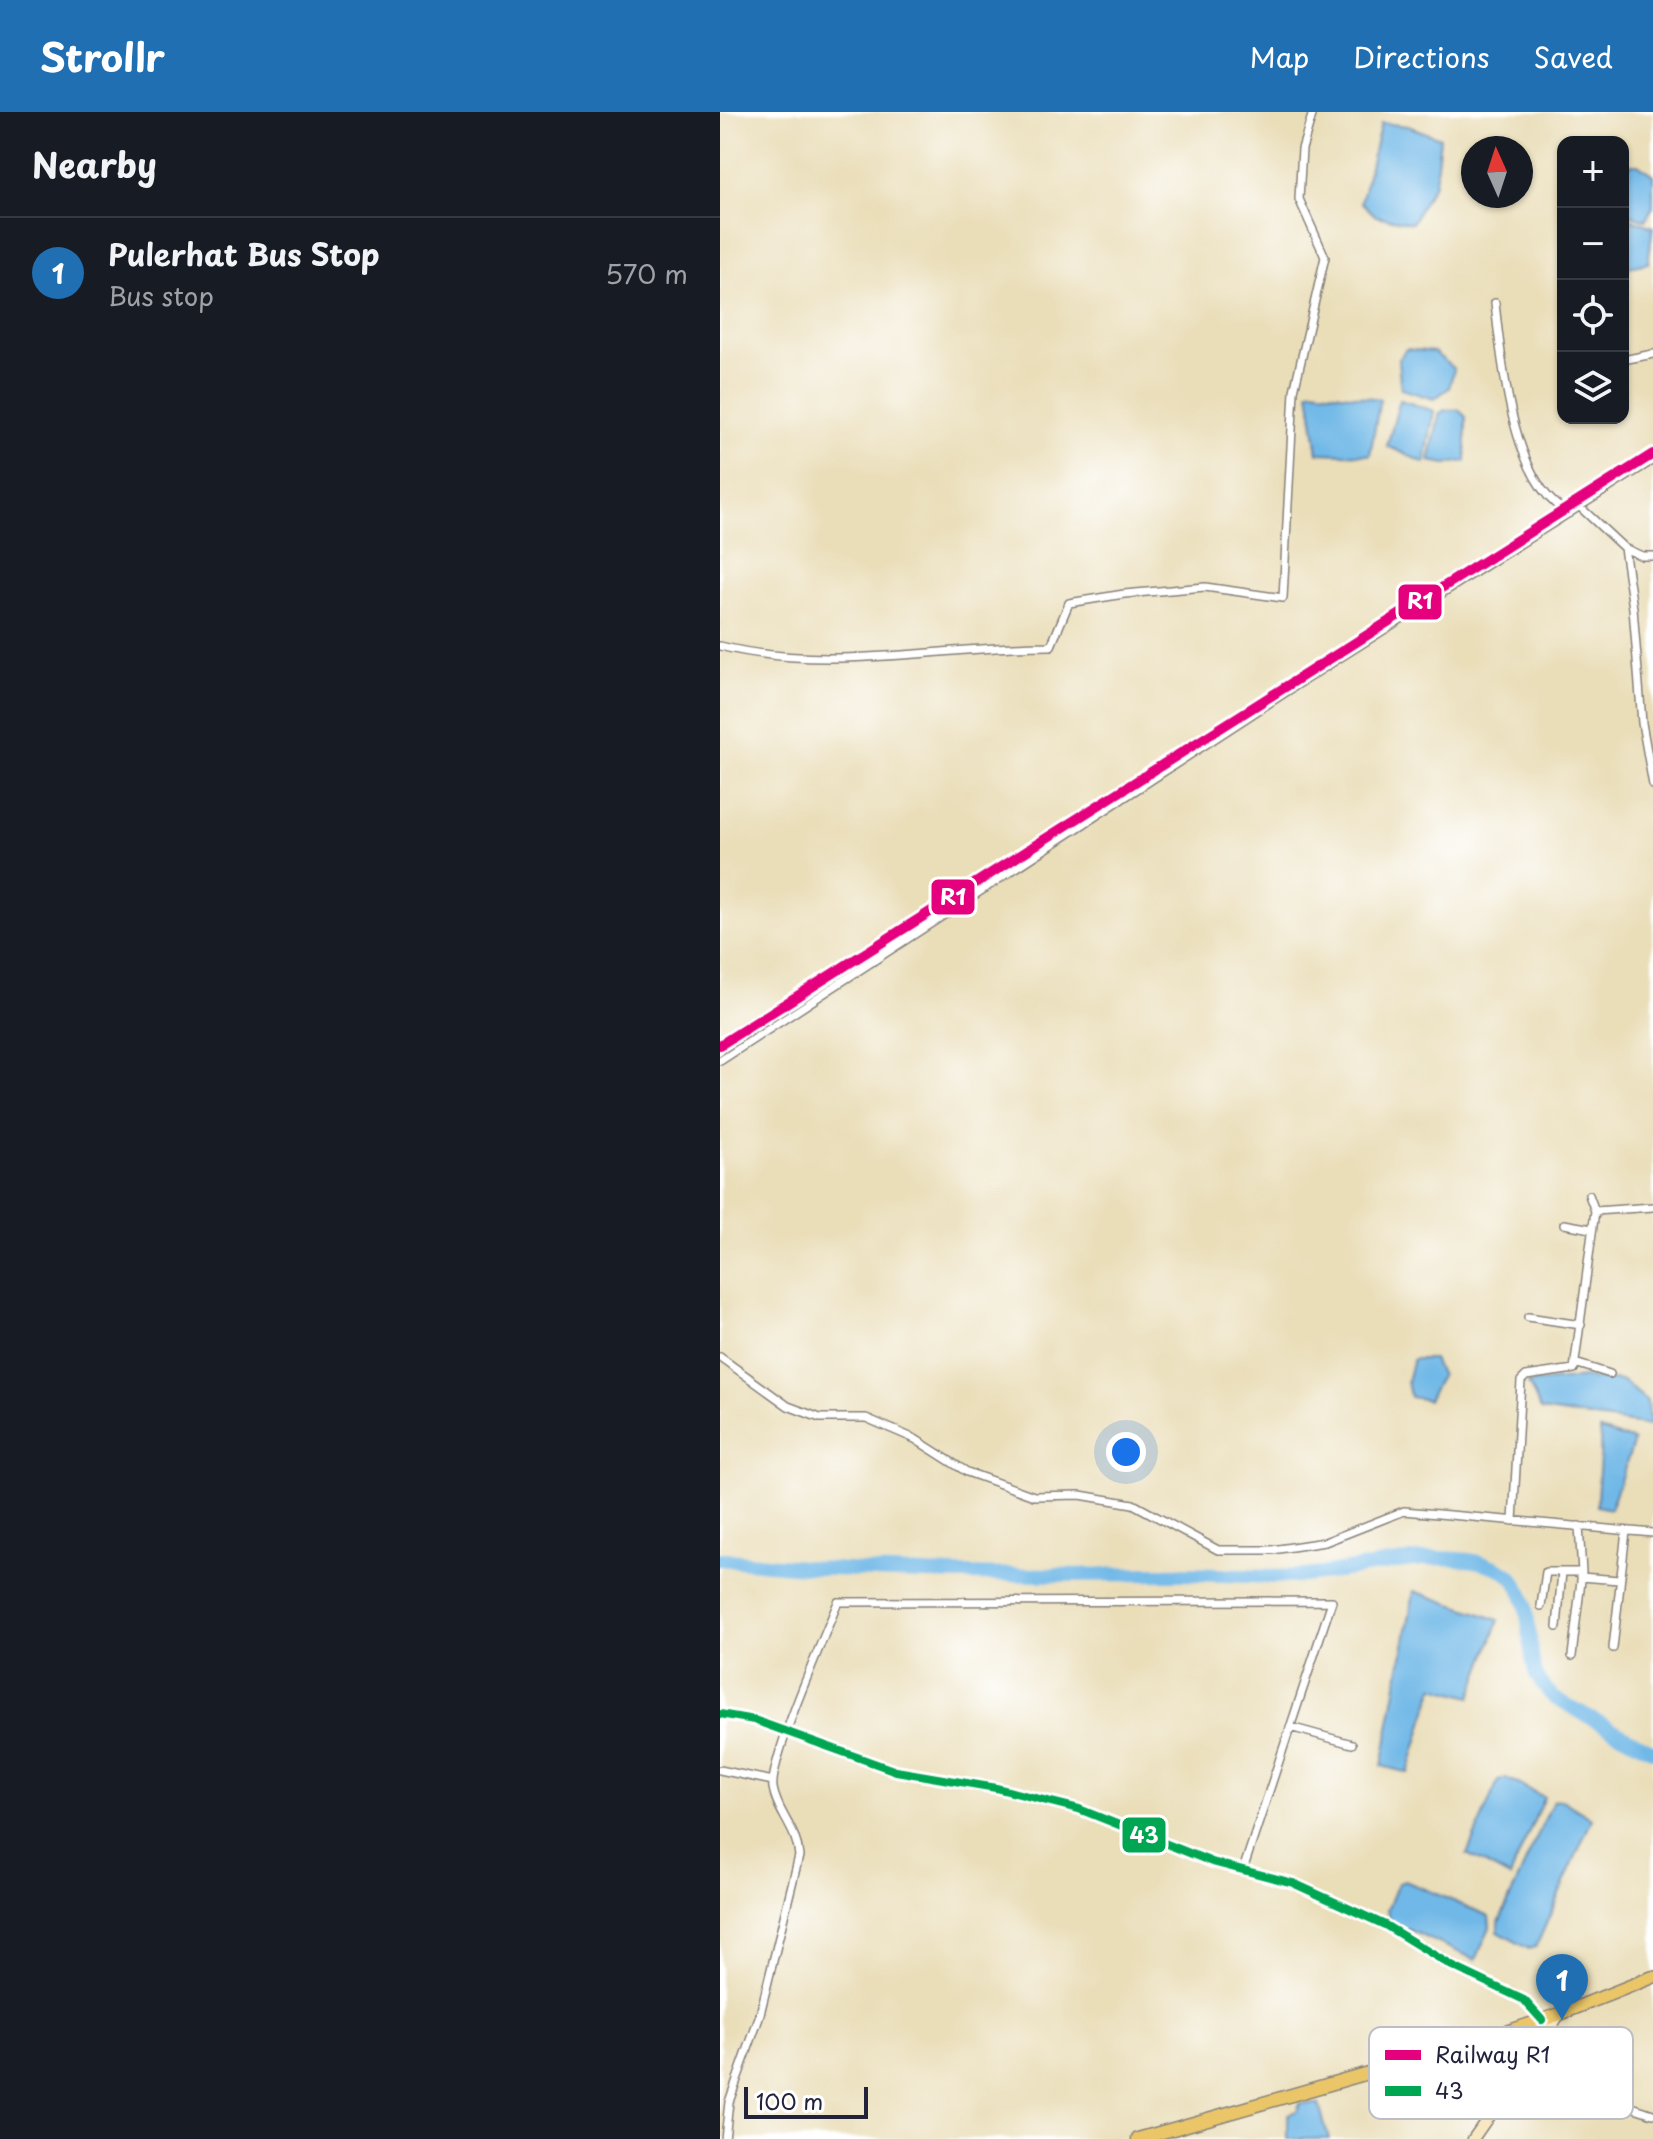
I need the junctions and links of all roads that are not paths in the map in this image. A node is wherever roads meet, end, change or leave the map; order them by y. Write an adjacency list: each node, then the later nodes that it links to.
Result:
1 (1313, 112): 10 (street)
2 (1495, 303): 7 (street)
3 (1653, 354): 4 (street)
4 (1629, 359)
5 (1653, 460): 6 (street)
6 (1580, 507): 7 (street); 8 (street)
7 (1570, 513): 12 (street)
8 (1624, 548): 9 (street); 11 (street)
9 (1653, 556)
10 (720, 646)
11 (1653, 785)
12 (720, 1061)
13 (1589, 1195): 15 (street)
14 (1653, 1207): 15 (street)
15 (1595, 1211): 17 (street)
16 (1564, 1224): 17 (street)
17 (1592, 1229): 19 (street)
18 (1528, 1317): 19 (street)
19 (1581, 1325): 21 (street)
20 (720, 1357): 23 (street)
21 (1575, 1363): 22 (street); 23 (street)
22 (1610, 1374)
23 (1513, 1521): 24 (street)
24 (1579, 1526): 25 (street); 28 (street)
25 (1626, 1531): 26 (street); 29 (street)
26 (1653, 1533)
27 (1562, 1572): 28 (street); 30 (street); 31 (street)
28 (1582, 1575): 29 (street); 33 (street)
29 (1619, 1580): 32 (street)
30 (1541, 1606)
31 (1557, 1627)
32 (1613, 1648)
33 (1572, 1656)
34 (720, 1714): 36 (street)
35 (1290, 1727): 36 (street); 37 (street); 40 (street)
36 (787, 1731): 39 (street); 40 (street)
37 (1352, 1744)
38 (720, 1770): 39 (street)
39 (773, 1781): 50 (street)
40 (1243, 1870): 43 (street)
41 (1653, 1977): 42 (highway)
42 (1560, 2014): 43 (highway); 45 (main road)
43 (1542, 2020): 44 (highway)
44 (1518, 2027)
45 (1551, 2027)
46 (1369, 2071): 51 (highway)
47 (1633, 2107): 48 (street)
48 (1653, 2114)
49 (1487, 2119): 52 (main road)
50 (725, 2139)
51 (1138, 2139)
52 (1473, 2139)

